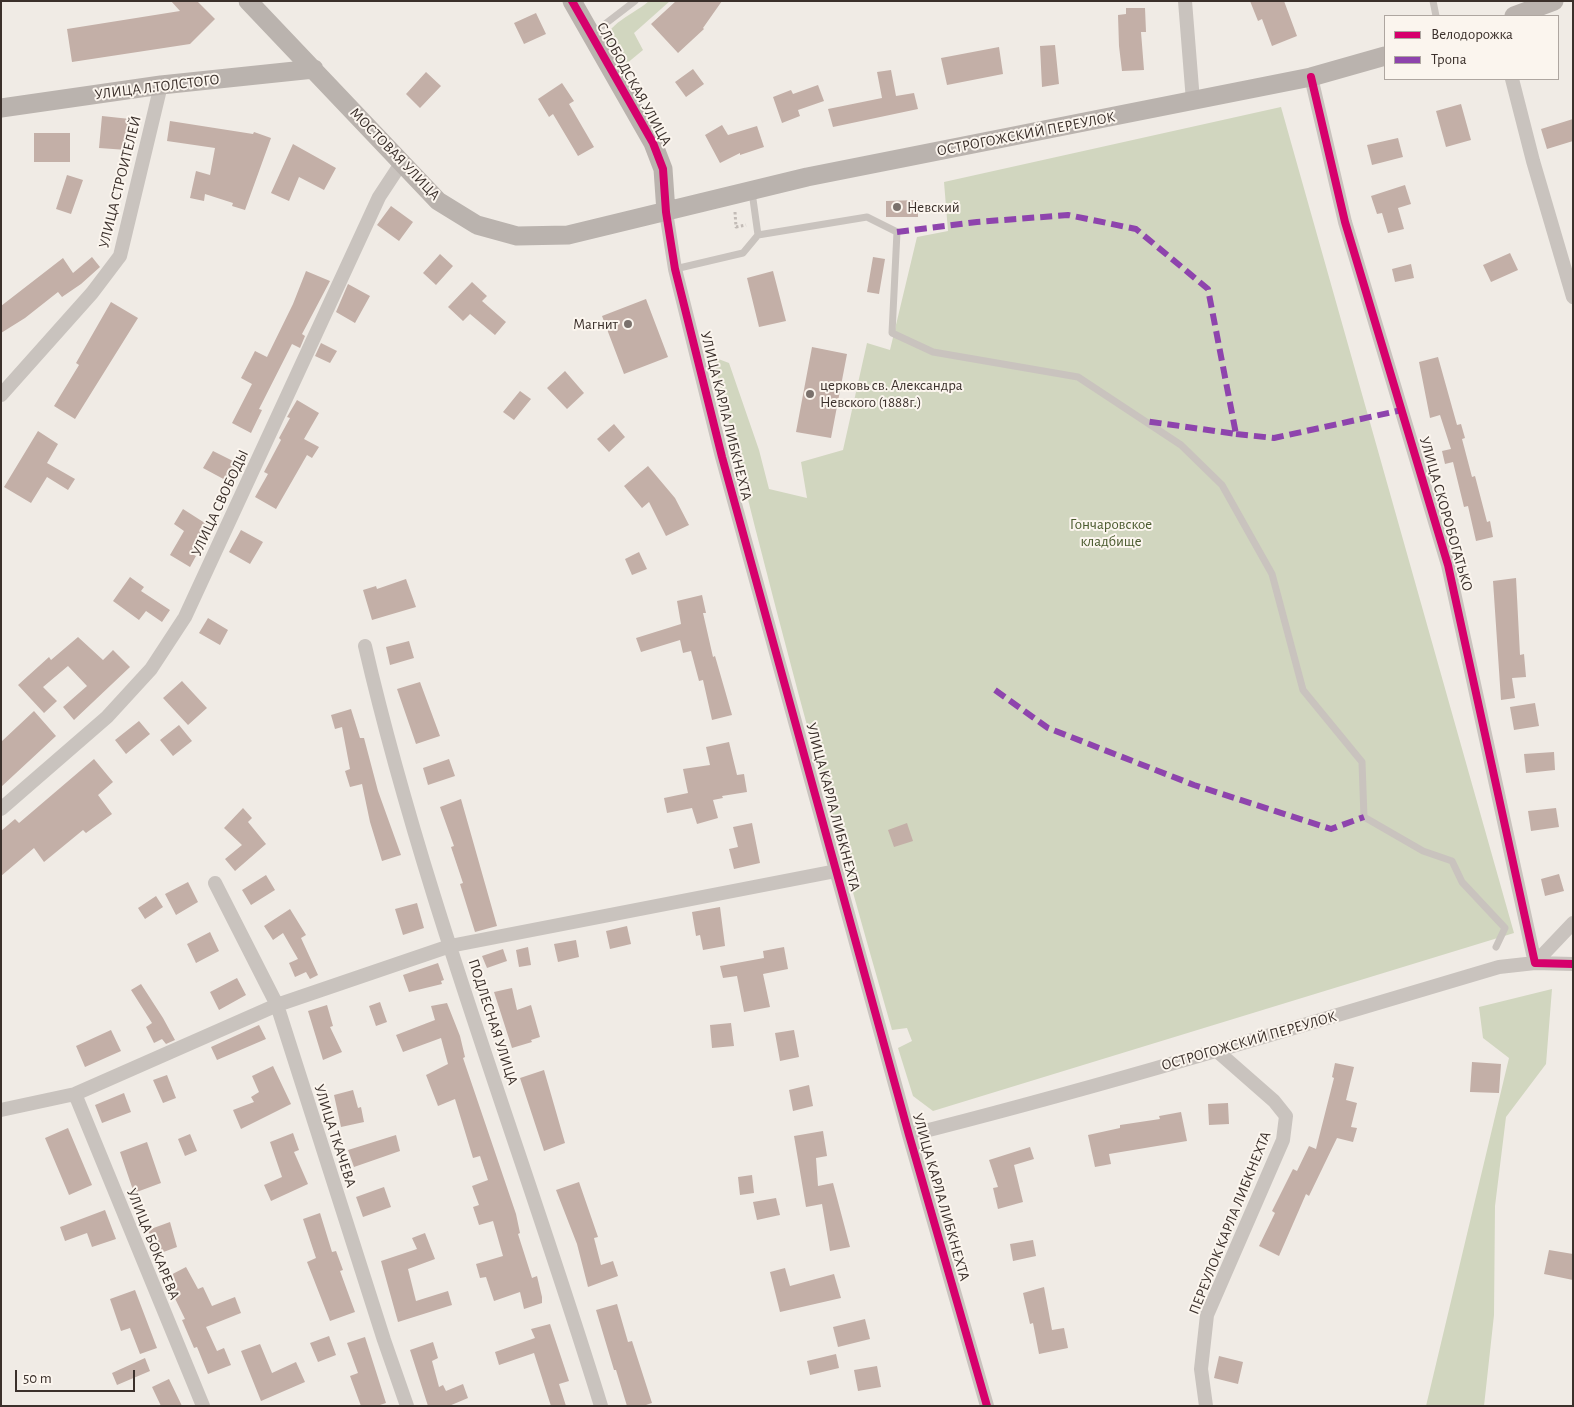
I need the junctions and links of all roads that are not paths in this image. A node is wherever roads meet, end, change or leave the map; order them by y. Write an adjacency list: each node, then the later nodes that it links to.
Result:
1 (248, 1): 11 (main road, МОСТОВАЯ УЛИЦА)
2 (572, 1): 9 (main road, СЛОБОДСКАЯ УЛИЦА)
3 (635, 1): 9 (lane)
4 (1185, 1): 15 (street)
5 (1433, 1): 7 (lane)
6 (1554, 1): 8 (main road)
7 (1436, 15)
8 (1517, 15)
9 (591, 35): 19 (main road, СЛОБОДСКАЯ УЛИЦА)
10 (1384, 56): 12 (main road, ОСТРОГОЖСКИЙ ПЕРЕУЛОК)
11 (314, 69): 14 (main road, УЛИЦА Л.ТОЛСТОГО); 17 (main road, МОСТОВАЯ УЛИЦА)
12 (1311, 77): 15 (main road, ОСТРОГОЖСКИЙ ПЕРЕУЛОК); 31 (street, УЛИЦА СКОРОБОГАТЬКО)
13 (1512, 80): 22 (street)
14 (161, 85): 16 (main road, УЛИЦА Л.ТОЛСТОГО); 23 (street, УЛИЦА СТРОИТЕЛЕЙ)
15 (1193, 102): 18 (main road, ОСТРОГОЖСКИЙ ПЕРЕУЛОК)
16 (1, 108)
17 (402, 162): 19 (main road, МОСТОВАЯ УЛИЦА); 25 (street, УЛИЦА СВОБОДЫ)
18 (752, 192): 19 (main road, ОСТРОГОЖСКИЙ ПЕРЕУЛОК); 20 (lane)
19 (666, 212): 21 (street, УЛИЦА КАРЛА ЛИБКНЕХТА)
20 (758, 235): 21 (lane); 30 (lane)
21 (675, 269): 26 (street, УЛИЦА КАРЛА ЛИБКНЕХТА)
22 (1573, 298)
23 (1, 395)
24 (365, 646): 29 (street, ПОДЛЕСНАЯ УЛИЦА)
25 (1, 810)
26 (836, 871): 29 (street); 37 (street, УЛИЦА КАРЛА ЛИБКНЕХТА)
27 (215, 883): 33 (street, УЛИЦА ТКАЧЕВА)
28 (1573, 923): 31 (street)
29 (450, 946): 33 (street); 40 (street, ПОДЛЕСНАЯ УЛИЦА)
30 (1496, 947)
31 (1535, 963): 32 (street, ОСТРОГОЖСКИЙ ПЕРЕУЛОК); 34 (street, ОСТРОГОЖСКИЙ ПЕРЕУЛОК)
32 (1573, 964)
33 (277, 1005): 35 (street); 39 (street, УЛИЦА ТКАЧЕВА)
34 (1217, 1051): 37 (street, ОСТРОГОЖСКИЙ ПЕРЕУЛОК); 42 (street, ПЕРЕУЛОК КАРЛА ЛИБКНЕХТА)
35 (75, 1094): 36 (street); 38 (street, УЛИЦА БОКАРЕВА)
36 (1, 1110)
37 (909, 1135): 41 (street, УЛИЦА КАРЛА ЛИБКНЕХТА)
38 (203, 1406)
39 (407, 1406)
40 (601, 1406)
41 (987, 1406)
42 (1206, 1406)

